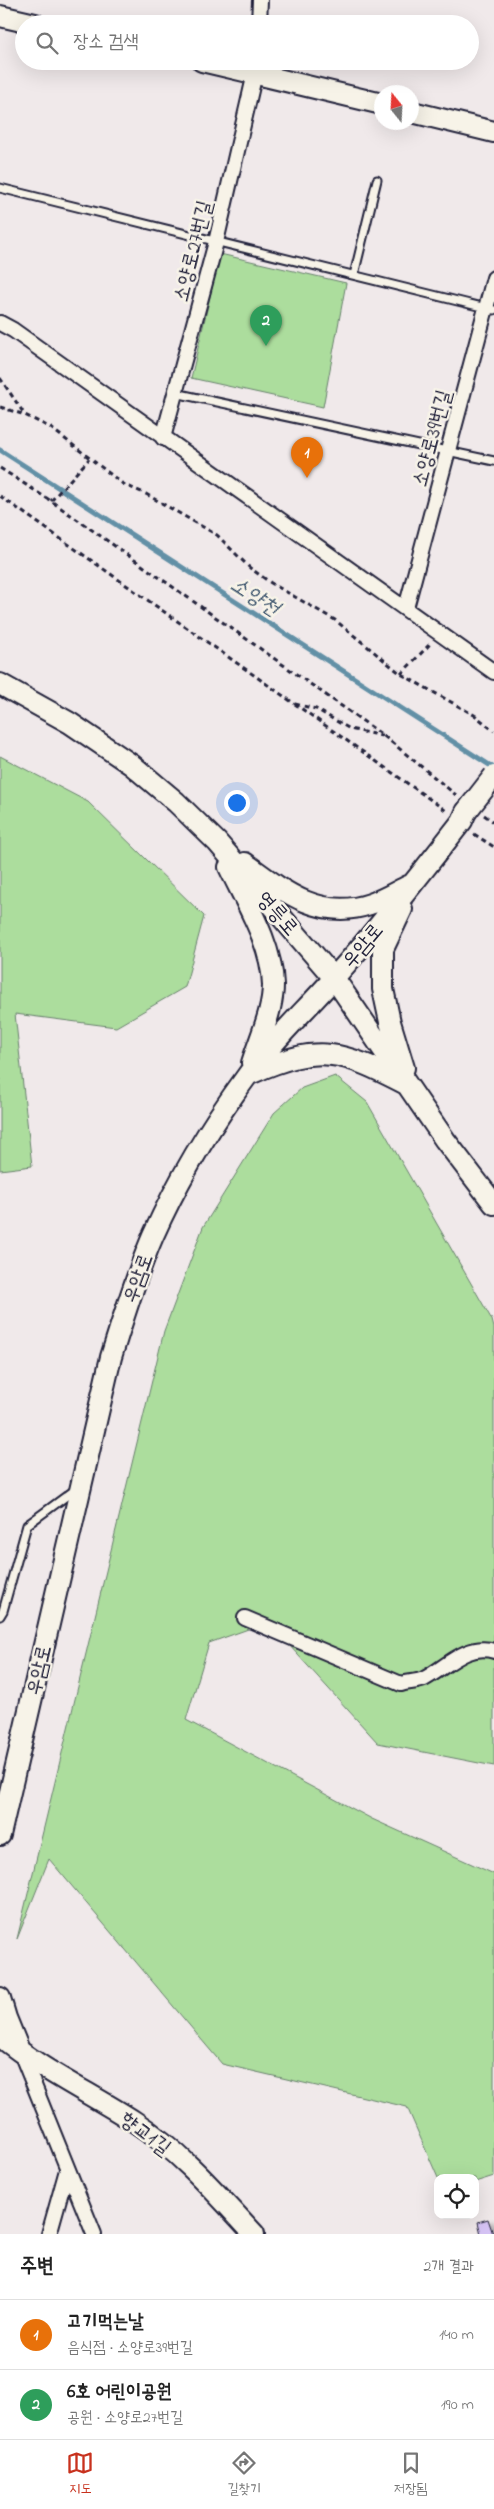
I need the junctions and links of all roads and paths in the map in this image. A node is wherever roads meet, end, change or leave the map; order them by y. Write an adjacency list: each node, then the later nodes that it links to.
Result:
1 (260, 0): 2 (street)
2 (259, 15)
3 (0, 16): 4 (main road)
4 (15, 19)
5 (255, 70): 12 (street, 소양로27번길)
6 (266, 70): 7 (main road)
7 (374, 102)
8 (419, 114): 9 (main road)
9 (494, 132)
10 (377, 180): 13 (lane)
11 (0, 188): 12 (lane)
12 (216, 242): 13 (lane); 18 (street, 소양로27번길)
13 (354, 275): 15 (lane)
14 (494, 278): 15 (street, 소양로39번길)
15 (490, 308): 22 (street, 소양로39번길)
16 (0, 323): 21 (street)
17 (0, 378): 20 (path)
18 (175, 393): 21 (street, 소양로27번길); 22 (lane)
19 (0, 407): 20 (path)
20 (25, 415): 23 (path)
21 (163, 438): 28 (street)
22 (448, 451): 24 (lane); 28 (street, 소양로39번길)
23 (89, 459): 27 (path); 31 (path)
24 (494, 461)
25 (0, 468): 27 (path)
26 (0, 496): 33 (path)
27 (51, 501): 35 (path)
28 (406, 608): 29 (street)
29 (441, 633): 30 (street); 31 (path)
30 (494, 672)
31 (401, 674): 34 (path)
32 (0, 684): 39 (main road, 영릉로)
33 (292, 703): 35 (path); 37 (path)
34 (494, 731)
35 (384, 736): 37 (path)
36 (494, 776): 37 (main road, 우암로, bridge)
37 (467, 811): 38 (path); 40 (path); 41 (main road, 우암로)
38 (494, 822)
39 (217, 842): 41 (main road); 42 (main road, 영릉로); 43 (main road)
40 (494, 848)
41 (414, 883): 42 (main road, 우암로); 44 (main road)
42 (334, 978): 43 (main road, 우암로); 44 (main road, 영릉로)
43 (248, 1075): 44 (main road); 46 (main road, 우암로)
44 (410, 1086): 45 (main road, 영릉로)
45 (494, 1204)
46 (81, 1486): 47 (lane); 50 (main road, 우암로)
47 (0, 1616)
48 (245, 1618): 49 (street)
49 (494, 1652)
50 (0, 1835)
51 (0, 1998): 53 (main road)
52 (0, 2036): 53 (main road, 향교1길)
53 (20, 2053): 54 (main road); 55 (street, 향교1길); 58 (main road, 향교1길)
54 (0, 2054)
55 (67, 2170): 56 (street); 57 (street, 향교1길)
56 (50, 2234)
57 (94, 2234)
58 (254, 2234)

